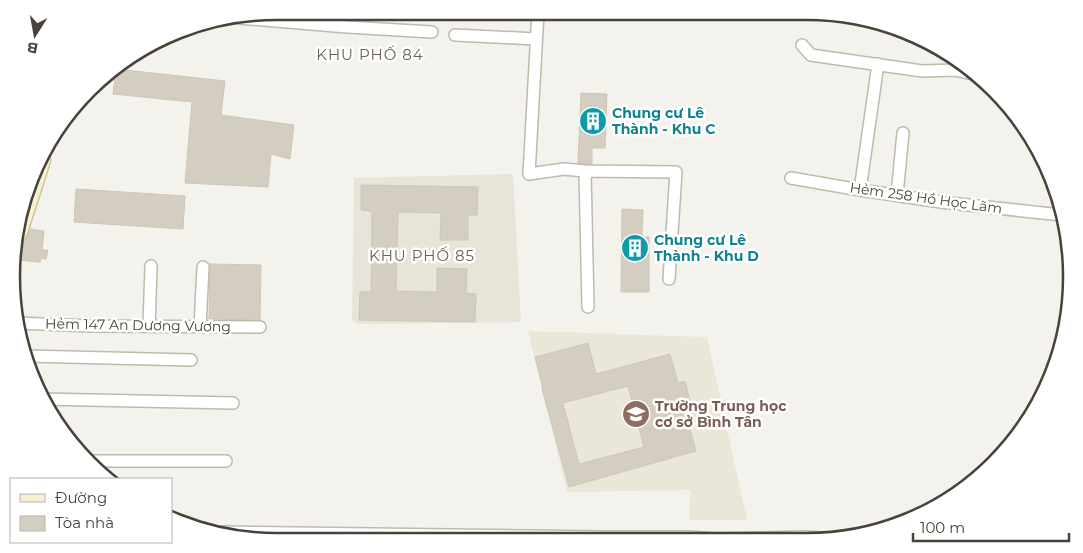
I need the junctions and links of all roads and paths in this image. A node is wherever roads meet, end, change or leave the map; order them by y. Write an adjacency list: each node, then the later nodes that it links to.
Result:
1 (269, 20): 3 (street)
2 (537, 20): 5 (street)
3 (432, 32)
4 (455, 35): 5 (street)
5 (536, 39): 10 (street)
6 (802, 45): 7 (street)
7 (878, 64): 8 (street); 12 (street)
8 (960, 71)
9 (903, 133): 13 (street)
10 (585, 171): 17 (street); 18 (street)
11 (791, 178): 12 (street, Hẻm 258 Hồ Học Lãm)
12 (860, 190): 13 (street, Hẻm 258 Hồ Học Lãm)
13 (897, 196): 14 (street, Hẻm 258 Hồ Học Lãm)
14 (1055, 214)
15 (151, 266): 20 (street)
16 (203, 267): 21 (street)
17 (669, 279)
18 (588, 307)
19 (24, 323): 20 (street, Hẻm 147 An Dương Vương)
20 (150, 326): 21 (street, Hẻm 147 An Dương Vương)
21 (200, 327): 22 (street, Hẻm 147 An Dương Vương)
22 (260, 327)
23 (33, 356): 24 (street)
24 (191, 360)
25 (51, 399): 26 (street)
26 (233, 403)
27 (98, 461): 28 (street)
28 (226, 461)

